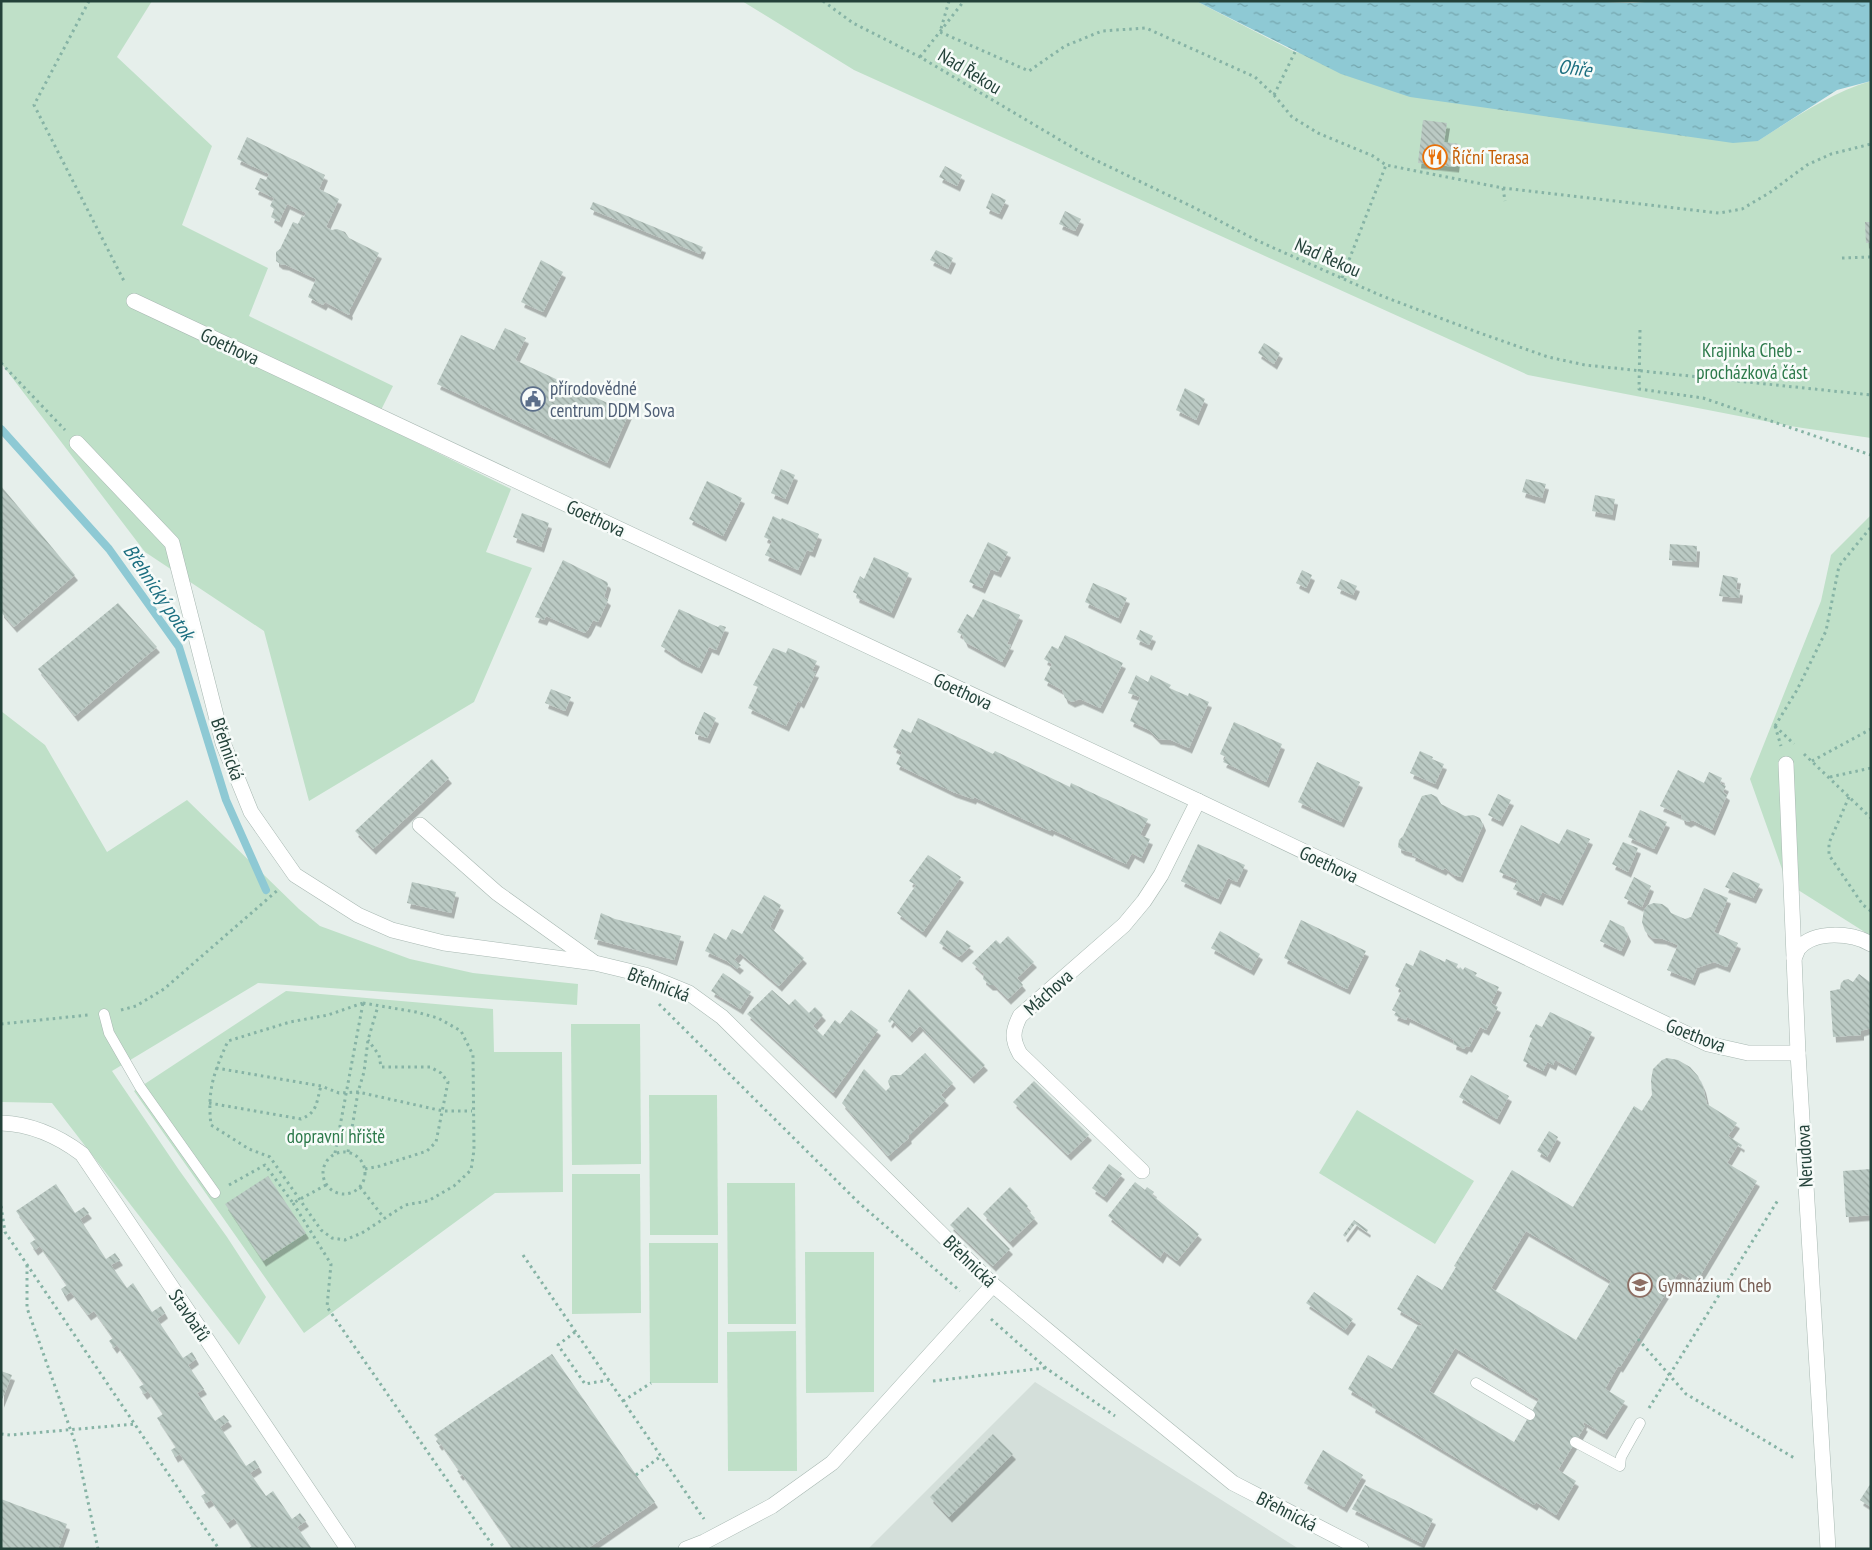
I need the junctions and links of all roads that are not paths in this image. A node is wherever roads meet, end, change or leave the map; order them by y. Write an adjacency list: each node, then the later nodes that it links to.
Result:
1 (134, 301): 4 (street, Goethova)
2 (77, 443): 8 (street, Břehnická)
3 (1786, 764): 7 (street, Nerudova)
4 (1198, 801): 10 (street, Goethova); 12 (street, Máchova)
5 (420, 825): 8 (street, Břehnická)
6 (1871, 944): 7 (street)
7 (1794, 958): 10 (street, Nerudova)
8 (595, 963): 14 (street, Břehnická)
9 (104, 1014): 13 (lane)
10 (1798, 1053): 22 (street, Nerudova)
11 (1, 1123): 19 (street, Stavbařů)
12 (1142, 1171)
13 (215, 1193)
14 (993, 1285): 20 (street); 21 (street, Břehnická)
15 (1476, 1383): 16 (lane)
16 (1530, 1415)
17 (1640, 1423): 18 (lane)
18 (1576, 1442)
19 (348, 1549)
20 (686, 1549)
21 (1361, 1549)
22 (1828, 1549)

